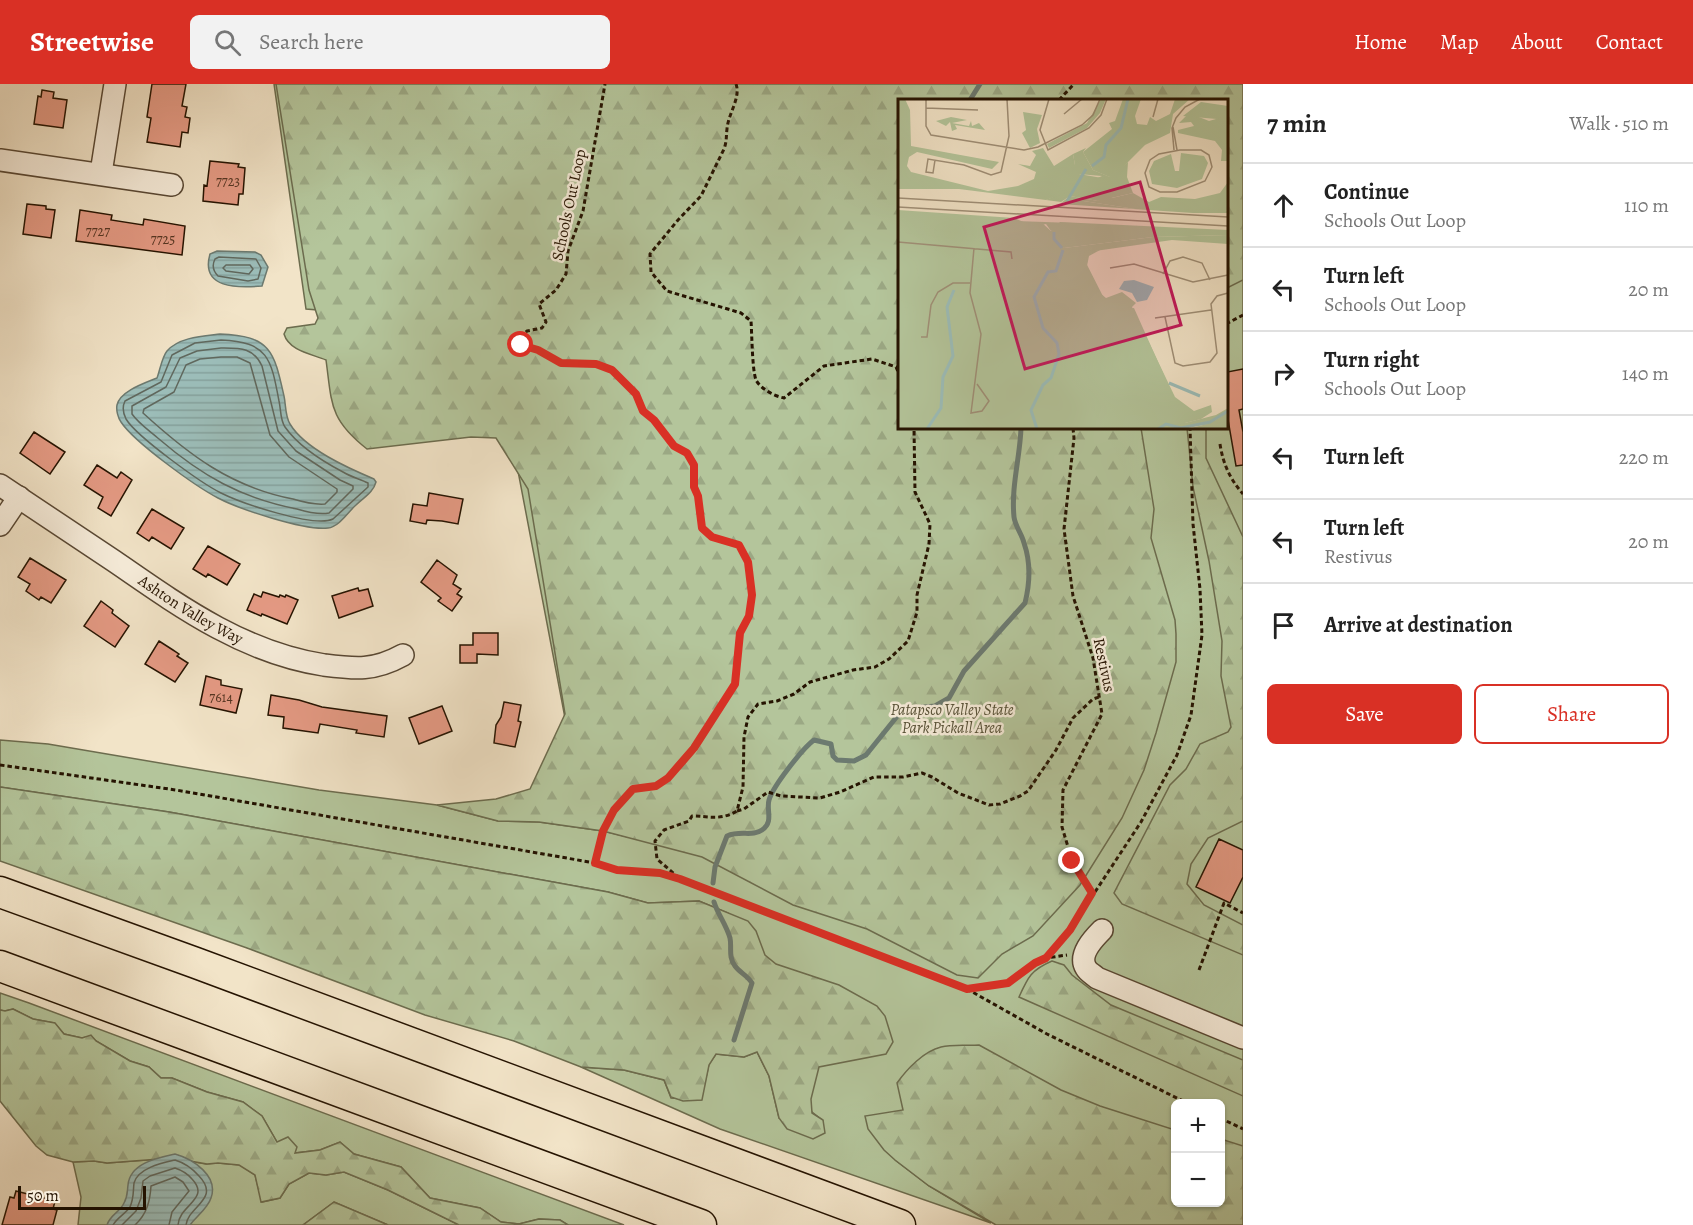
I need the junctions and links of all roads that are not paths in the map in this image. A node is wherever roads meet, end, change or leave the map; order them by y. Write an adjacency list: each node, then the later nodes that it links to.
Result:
1 (115, 84): 3 (street)
2 (0, 160): 3 (street)
3 (101, 174): 4 (street)
4 (172, 185)
5 (0, 485): 6 (street, Ashton Valley Way)
6 (19, 497): 7 (street); 8 (street, Ashton Valley Way)
7 (0, 525)
8 (403, 655)
9 (0, 892): 14 (highway)
10 (1102, 930): 12 (street)
11 (0, 966): 13 (highway)
12 (1243, 1038)
13 (701, 1225)
14 (900, 1225)

